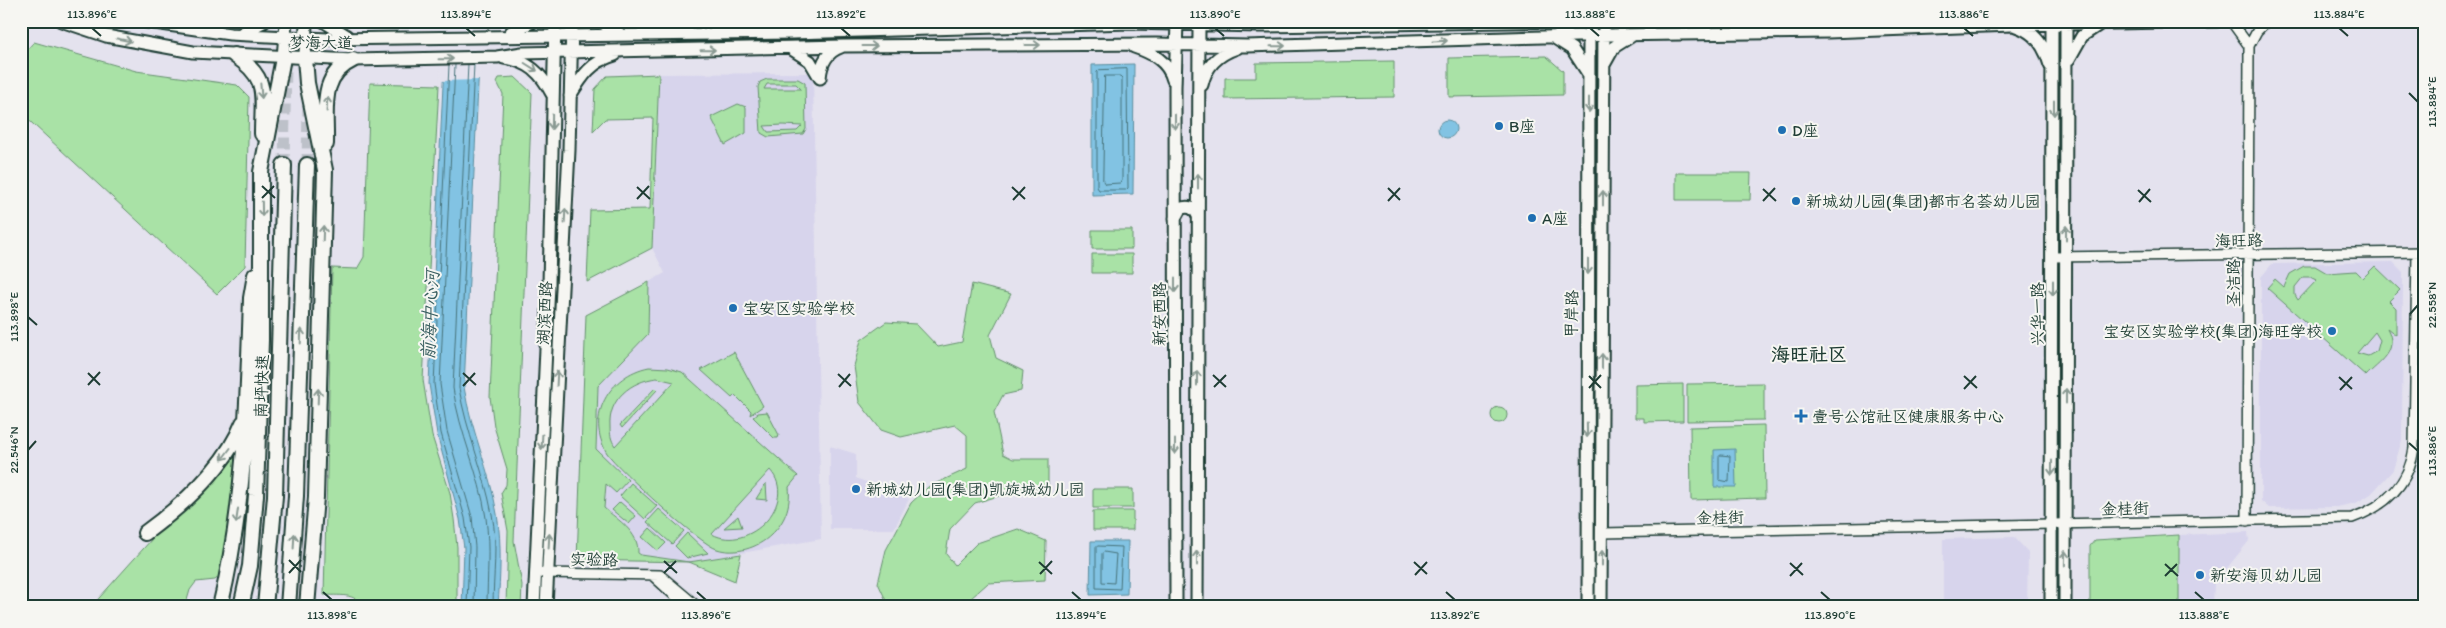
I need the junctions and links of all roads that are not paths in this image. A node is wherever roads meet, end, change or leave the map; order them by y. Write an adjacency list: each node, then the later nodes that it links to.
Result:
1 (61, 21): 54 (main road, 梦海大道, one-way to 54)
2 (140, 21): 33 (main road, 梦海大道)
3 (265, 21): 33 (main road)
4 (286, 21): 40 (main road)
5 (306, 21): 41 (main road)
6 (323, 21): 42 (main road)
7 (534, 21): 34 (main road)
8 (555, 21): 35 (main road, 湖滨西路)
9 (572, 21): 36 (main road, 湖滨西路)
10 (598, 21): 30 (main road)
11 (1239, 21): 28 (main road)
12 (1552, 21): 13 (main road); 28 (main road)
13 (1569, 21)
14 (1590, 21): 37 (main road, 甲岸路)
15 (1604, 21): 38 (main road, 甲岸路)
16 (2217, 21): 22 (main road, 梦海大道)
17 (2231, 21): 48 (street)
18 (2267, 21): 48 (street)
19 (1132, 22): 23 (main road, 梦海大道); 31 (main road, 梦海大道)
20 (1701, 22): 29 (main road)
21 (2066, 22): 22 (main road, 梦海大道); 25 (main road, 梦海大道); 59 (main road, 兴华一路)
22 (2104, 22): 59 (main road)
23 (1177, 23): 24 (main road, 梦海大道); 44 (main road, 新安西路)
24 (1199, 23): 28 (main road, 梦海大道); 46 (main road)
25 (2052, 23): 27 (main road, 梦海大道); 62 (main road, 兴华一路)
26 (1932, 25): 27 (main road, 梦海大道); 29 (main road, 梦海大道)
27 (2012, 25): 62 (main road)
28 (1258, 26)
29 (1707, 33): 32 (main road, 梦海大道)
30 (623, 34): 31 (main road, 梦海大道); 36 (main road, 梦海大道)
31 (675, 34): 51 (main road)
32 (1638, 34): 38 (main road, 梦海大道); 60 (main road)
33 (237, 35): 40 (main road, 梦海大道)
34 (497, 35): 35 (main road, 梦海大道); 42 (main road, 梦海大道)
35 (555, 35): 36 (main road, 梦海大道); 52 (main road, 湖滨西路)
36 (572, 35): 53 (main road, 湖滨西路)
37 (1589, 35): 38 (main road, 梦海大道); 39 (main road, 梦海大道); 61 (main road, 甲岸路)
38 (1604, 35): 60 (main road, 甲岸路)
39 (1551, 36): 47 (main road, 梦海大道, one-way to 39); 61 (main road)
40 (286, 37): 41 (main road, 梦海大道); 55 (main road)
41 (305, 38): 42 (main road, 梦海大道); 56 (main road)
42 (354, 38)
43 (1125, 45): 44 (main road, 梦海大道); 45 (main road, 梦海大道, one-way to 43); 63 (main road)
44 (1176, 45): 46 (main road, 梦海大道); 63 (main road, 新安西路)
45 (843, 46): 49 (main road, 梦海大道); 49 (main road)
46 (1199, 46): 47 (main road, 梦海大道); 66 (main road)
47 (1247, 46): 66 (main road)
48 (2248, 46): 77 (street, 圣洁路)
49 (786, 49): 51 (main road, 梦海大道, one-way to 49)
50 (627, 51): 51 (main road, 梦海大道); 53 (main road, 梦海大道); 65 (main road)
51 (675, 51)
52 (554, 52): 53 (main road, 梦海大道); 57 (main road, 梦海大道); 64 (main road, 湖滨西路)
53 (571, 52): 65 (main road, 湖滨西路)
54 (234, 55): 55 (main road, 梦海大道); 72 (highway, one-way to 72)
55 (283, 58): 56 (main road, 梦海大道); 72 (highway)
56 (305, 58): 58 (main road, 梦海大道); 71 (highway)
57 (497, 58): 58 (main road, 梦海大道, one-way to 57); 64 (main road, one-way to 64)
58 (353, 60): 71 (highway, one-way to 58)
59 (2067, 65): 67 (main road, 兴华一路)
60 (1604, 69): 89 (main road, 甲岸路, one-way to 60)
61 (1589, 75): 96 (main road, 甲岸路, one-way to 96)
62 (2054, 80): 68 (main road, 兴华一路, one-way to 68)
63 (1175, 87): 74 (main road, 新安西路, one-way to 74)
64 (553, 94): 92 (main road, 湖滨西路, one-way to 92)
65 (569, 98): 93 (main road, 湖滨西路, one-way to 65)
66 (1199, 104): 73 (main road, one-way to 66)
67 (2067, 134): 68 (main road); 78 (main road, 兴华一路, one-way to 67)
68 (2054, 135): 79 (main road, 兴华一路)
69 (284, 165): 80 (highway, 南坪快速)
70 (306, 165): 84 (highway, one-way to 70)
71 (324, 170): 82 (highway, one-way to 71)
72 (262, 172): 75 (highway, one-way to 75)
73 (1198, 216): 74 (main road); 109 (main road, one-way to 73)
74 (1175, 218): 108 (main road, 新安西路, one-way to 108)
75 (262, 229): 81 (highway); 83 (highway)
76 (2421, 252): 77 (street, 海旺路); 85 (street, 金桂街)
77 (2248, 255): 78 (street, 海旺路); 85 (street, 圣洁路)
78 (2066, 256): 79 (street, 海旺路); 86 (main road, 兴华一路, one-way to 78)
79 (2053, 257): 87 (main road, 兴华一路, one-way to 87)
80 (279, 384): 83 (highway); 100 (highway, 南坪快速)
81 (247, 410): 88 (highway, one-way to 88); 97 (highway, one-way to 97)
82 (318, 423): 84 (highway); 91 (highway)
83 (256, 495): 90 (highway)
84 (296, 496): 101 (highway, one-way to 84)
85 (2247, 521): 86 (street, 金桂街)
86 (2066, 523): 87 (street, 金桂街); 111 (main road, 兴华一路, one-way to 86)
87 (2052, 524): 89 (street, 金桂街); 110 (main road, 兴华一路)
88 (145, 532)
89 (1602, 533): 95 (main road, 甲岸路, one-way to 89)
90 (250, 566): 98 (highway); 99 (highway)
91 (311, 567): 102 (highway); 103 (highway)
92 (535, 572): 93 (street, 实验路); 104 (main road, 湖滨西路)
93 (548, 573): 94 (street, 实验路); 105 (main road, 湖滨西路)
94 (652, 575): 106 (street); 107 (street, 实验路)
95 (1602, 601): 96 (main road)
96 (1588, 602)
97 (220, 607)
98 (236, 607)
99 (241, 607)
100 (265, 607)
101 (288, 607)
102 (307, 607)
103 (315, 607)
104 (534, 607)
105 (546, 607)
106 (688, 607)
107 (698, 607)
108 (1176, 607)
109 (1197, 607)
110 (2052, 607)
111 (2065, 607)

